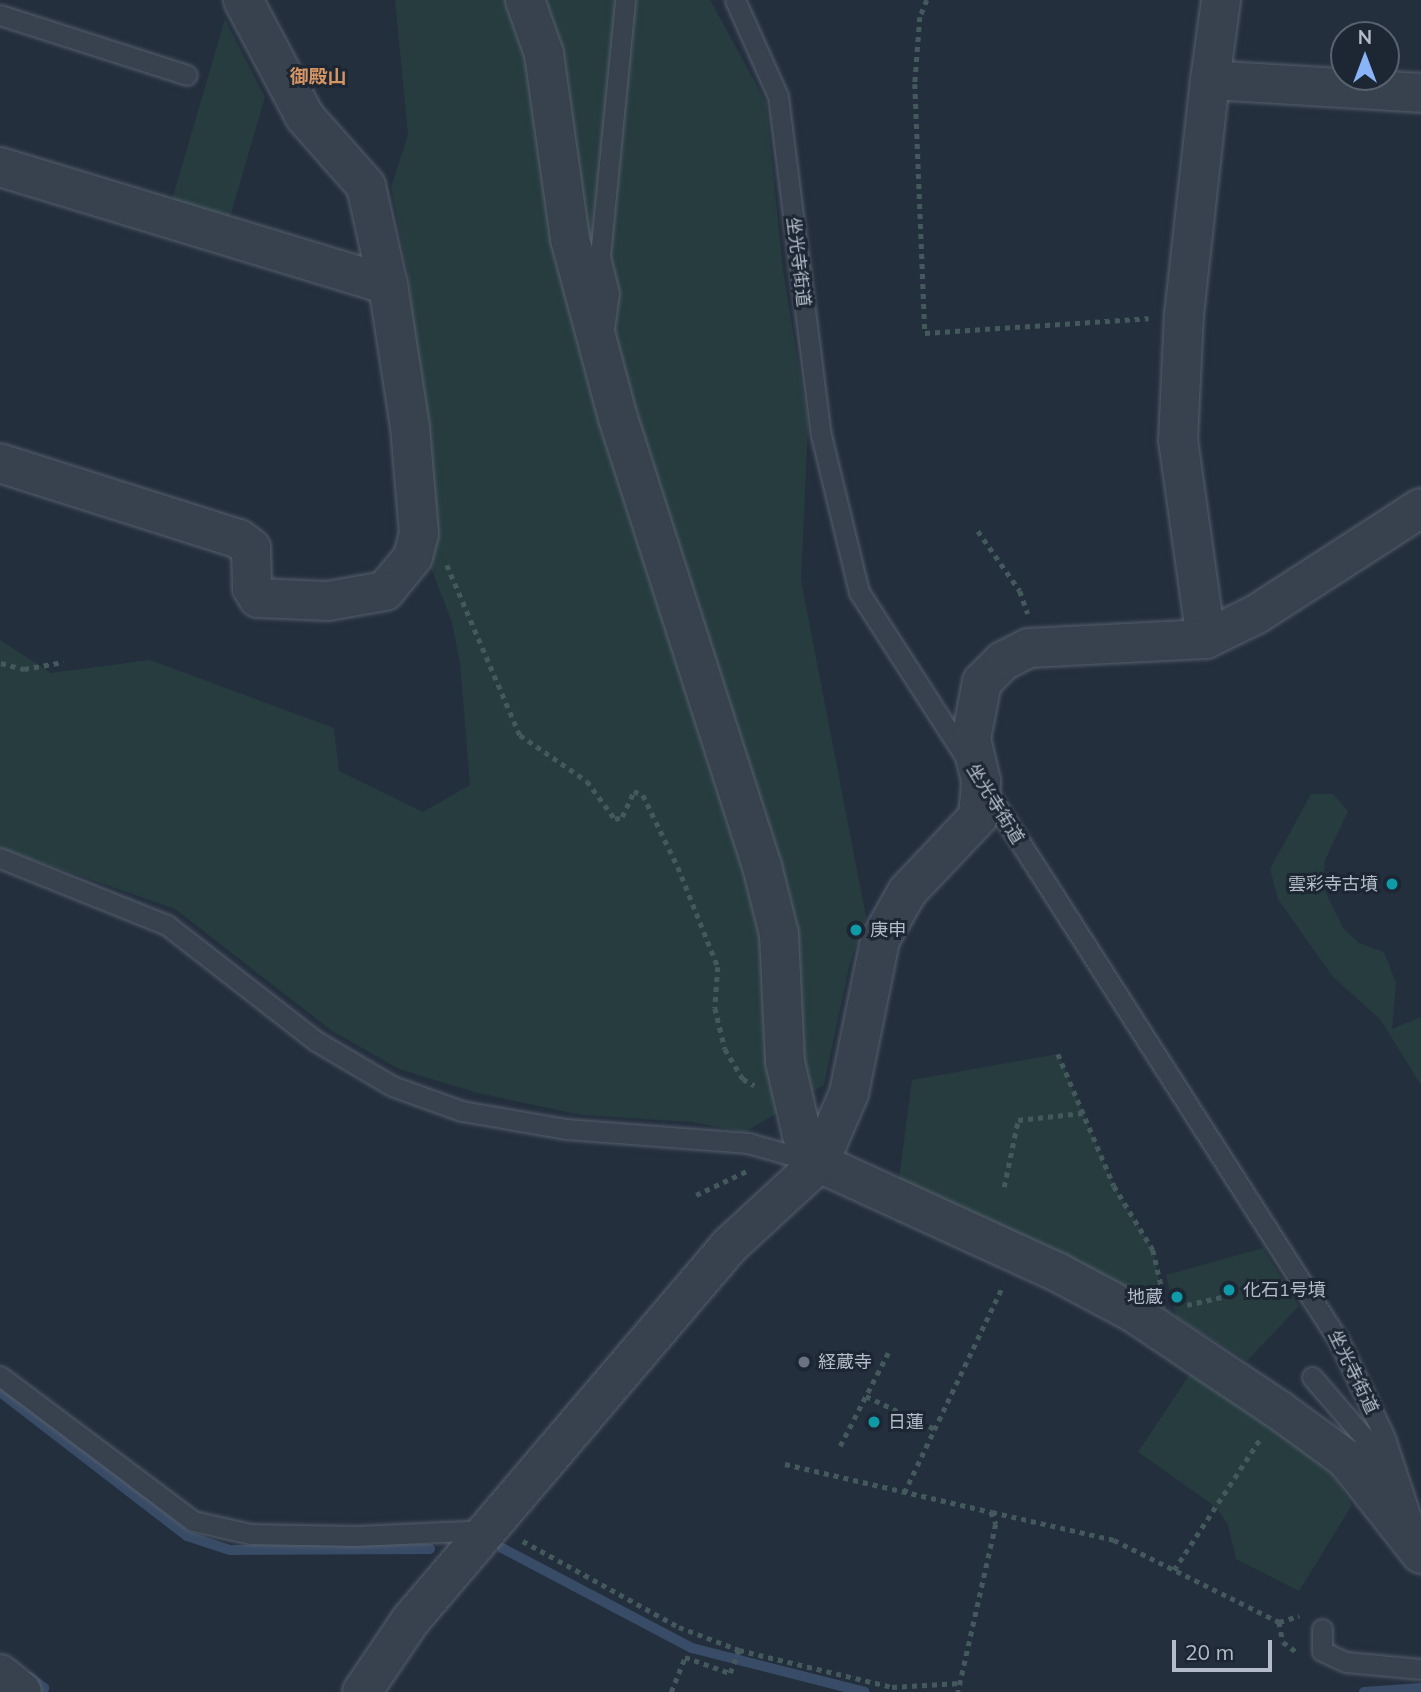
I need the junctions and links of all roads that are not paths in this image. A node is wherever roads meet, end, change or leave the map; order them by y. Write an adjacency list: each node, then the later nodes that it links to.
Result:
1 (243, 0): 11 (street)
2 (525, 0): 12 (street)
3 (625, 0): 12 (lane)
4 (735, 0): 16 (lane, 坐光寺街道)
5 (1221, 0): 8 (street)
6 (0, 15): 7 (lane)
7 (187, 75)
8 (1210, 80): 9 (street); 15 (street)
9 (1421, 93)
10 (0, 167): 11 (street)
11 (388, 285): 13 (street)
12 (600, 353): 18 (street)
13 (0, 463)
14 (1421, 508): 15 (street)
15 (1206, 639): 16 (street)
16 (981, 781): 18 (street); 21 (lane, 坐光寺街道)
17 (0, 859): 18 (lane)
18 (819, 1163): 22 (street); 24 (street)
19 (0, 1376): 22 (lane)
20 (1312, 1377): 21 (lane)
21 (1404, 1500): 23 (lane, 坐光寺街道)
22 (488, 1530): 29 (street)
23 (1421, 1547)
24 (1421, 1554)
25 (1322, 1629): 26 (lane)
26 (1421, 1669)
27 (0, 1674): 28 (street)
28 (22, 1692)
29 (362, 1692)

